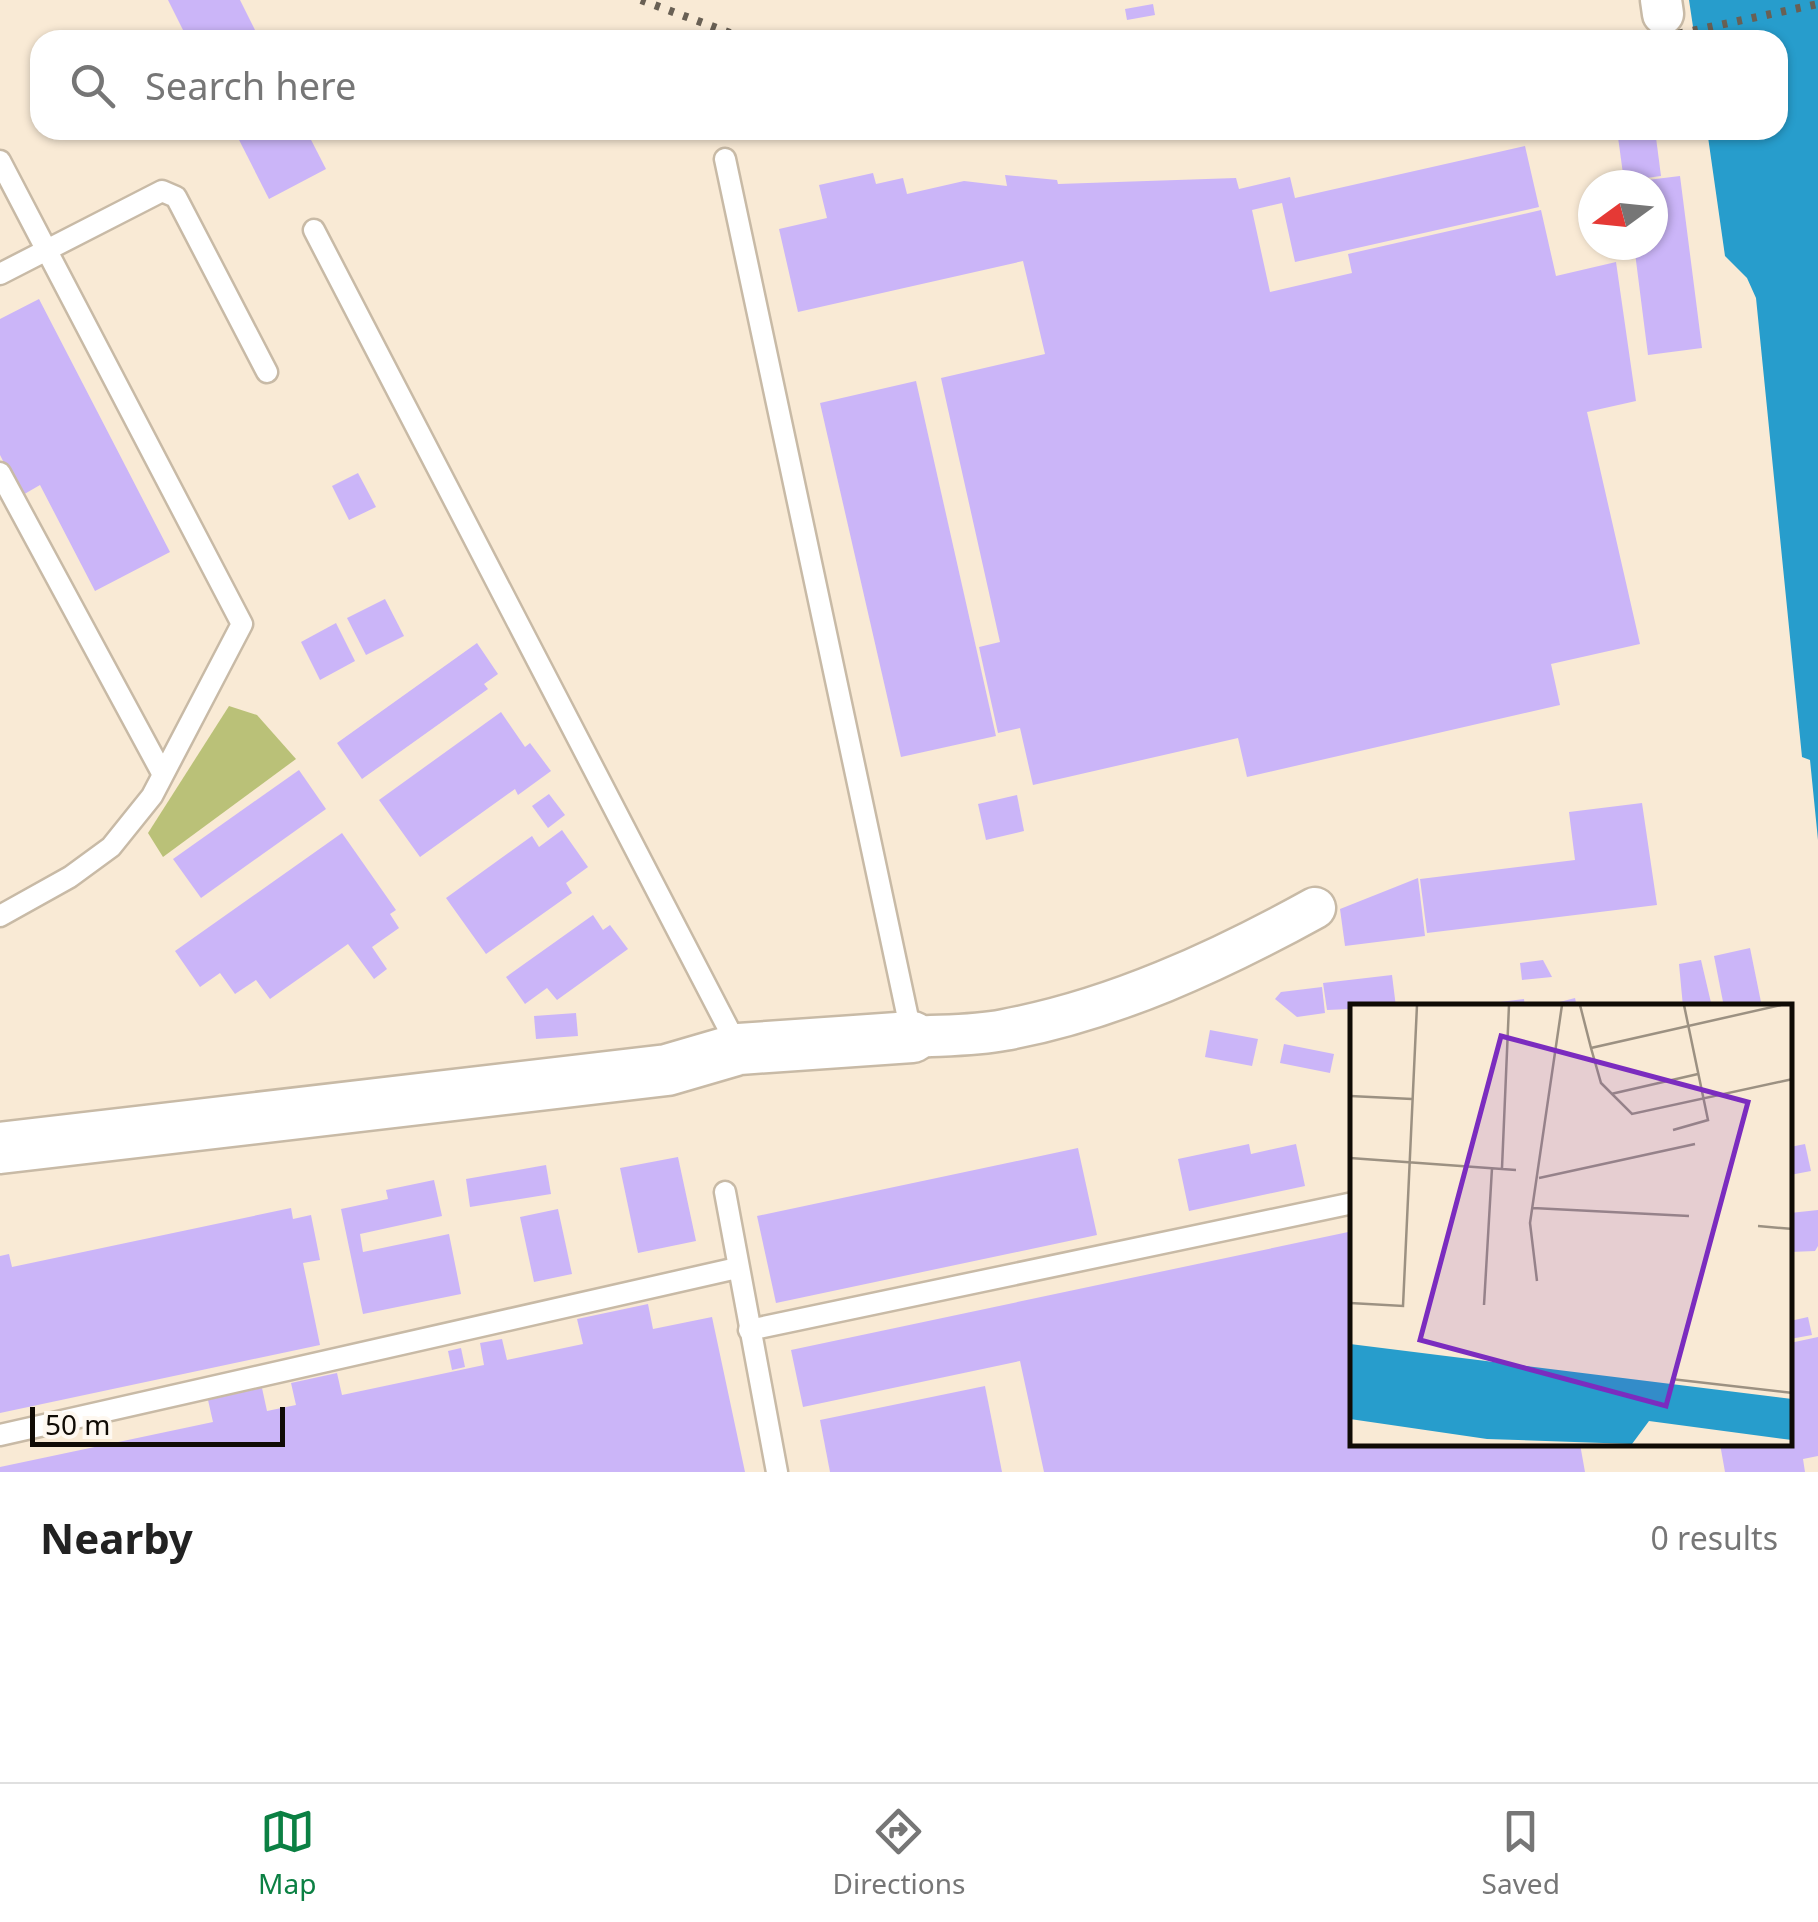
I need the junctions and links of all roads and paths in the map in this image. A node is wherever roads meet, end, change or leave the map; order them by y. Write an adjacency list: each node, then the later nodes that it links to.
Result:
1 (725, 159): 11 (lane)
2 (0, 161): 4 (lane)
3 (314, 230): 12 (lane)
4 (47, 251): 5 (lane); 6 (lane); 8 (lane)
5 (0, 274)
6 (266, 372)
7 (0, 472): 8 (lane)
8 (161, 771): 10 (lane)
9 (1315, 908): 11 (street)
10 (0, 916)
11 (912, 1037): 12 (street)
12 (739, 1049): 13 (street)
13 (0, 1148)
14 (725, 1192): 16 (lane)
15 (1350, 1204): 17 (lane)
16 (737, 1268): 17 (lane); 18 (lane)
17 (749, 1330): 19 (lane)
18 (0, 1435)
19 (777, 1472)

